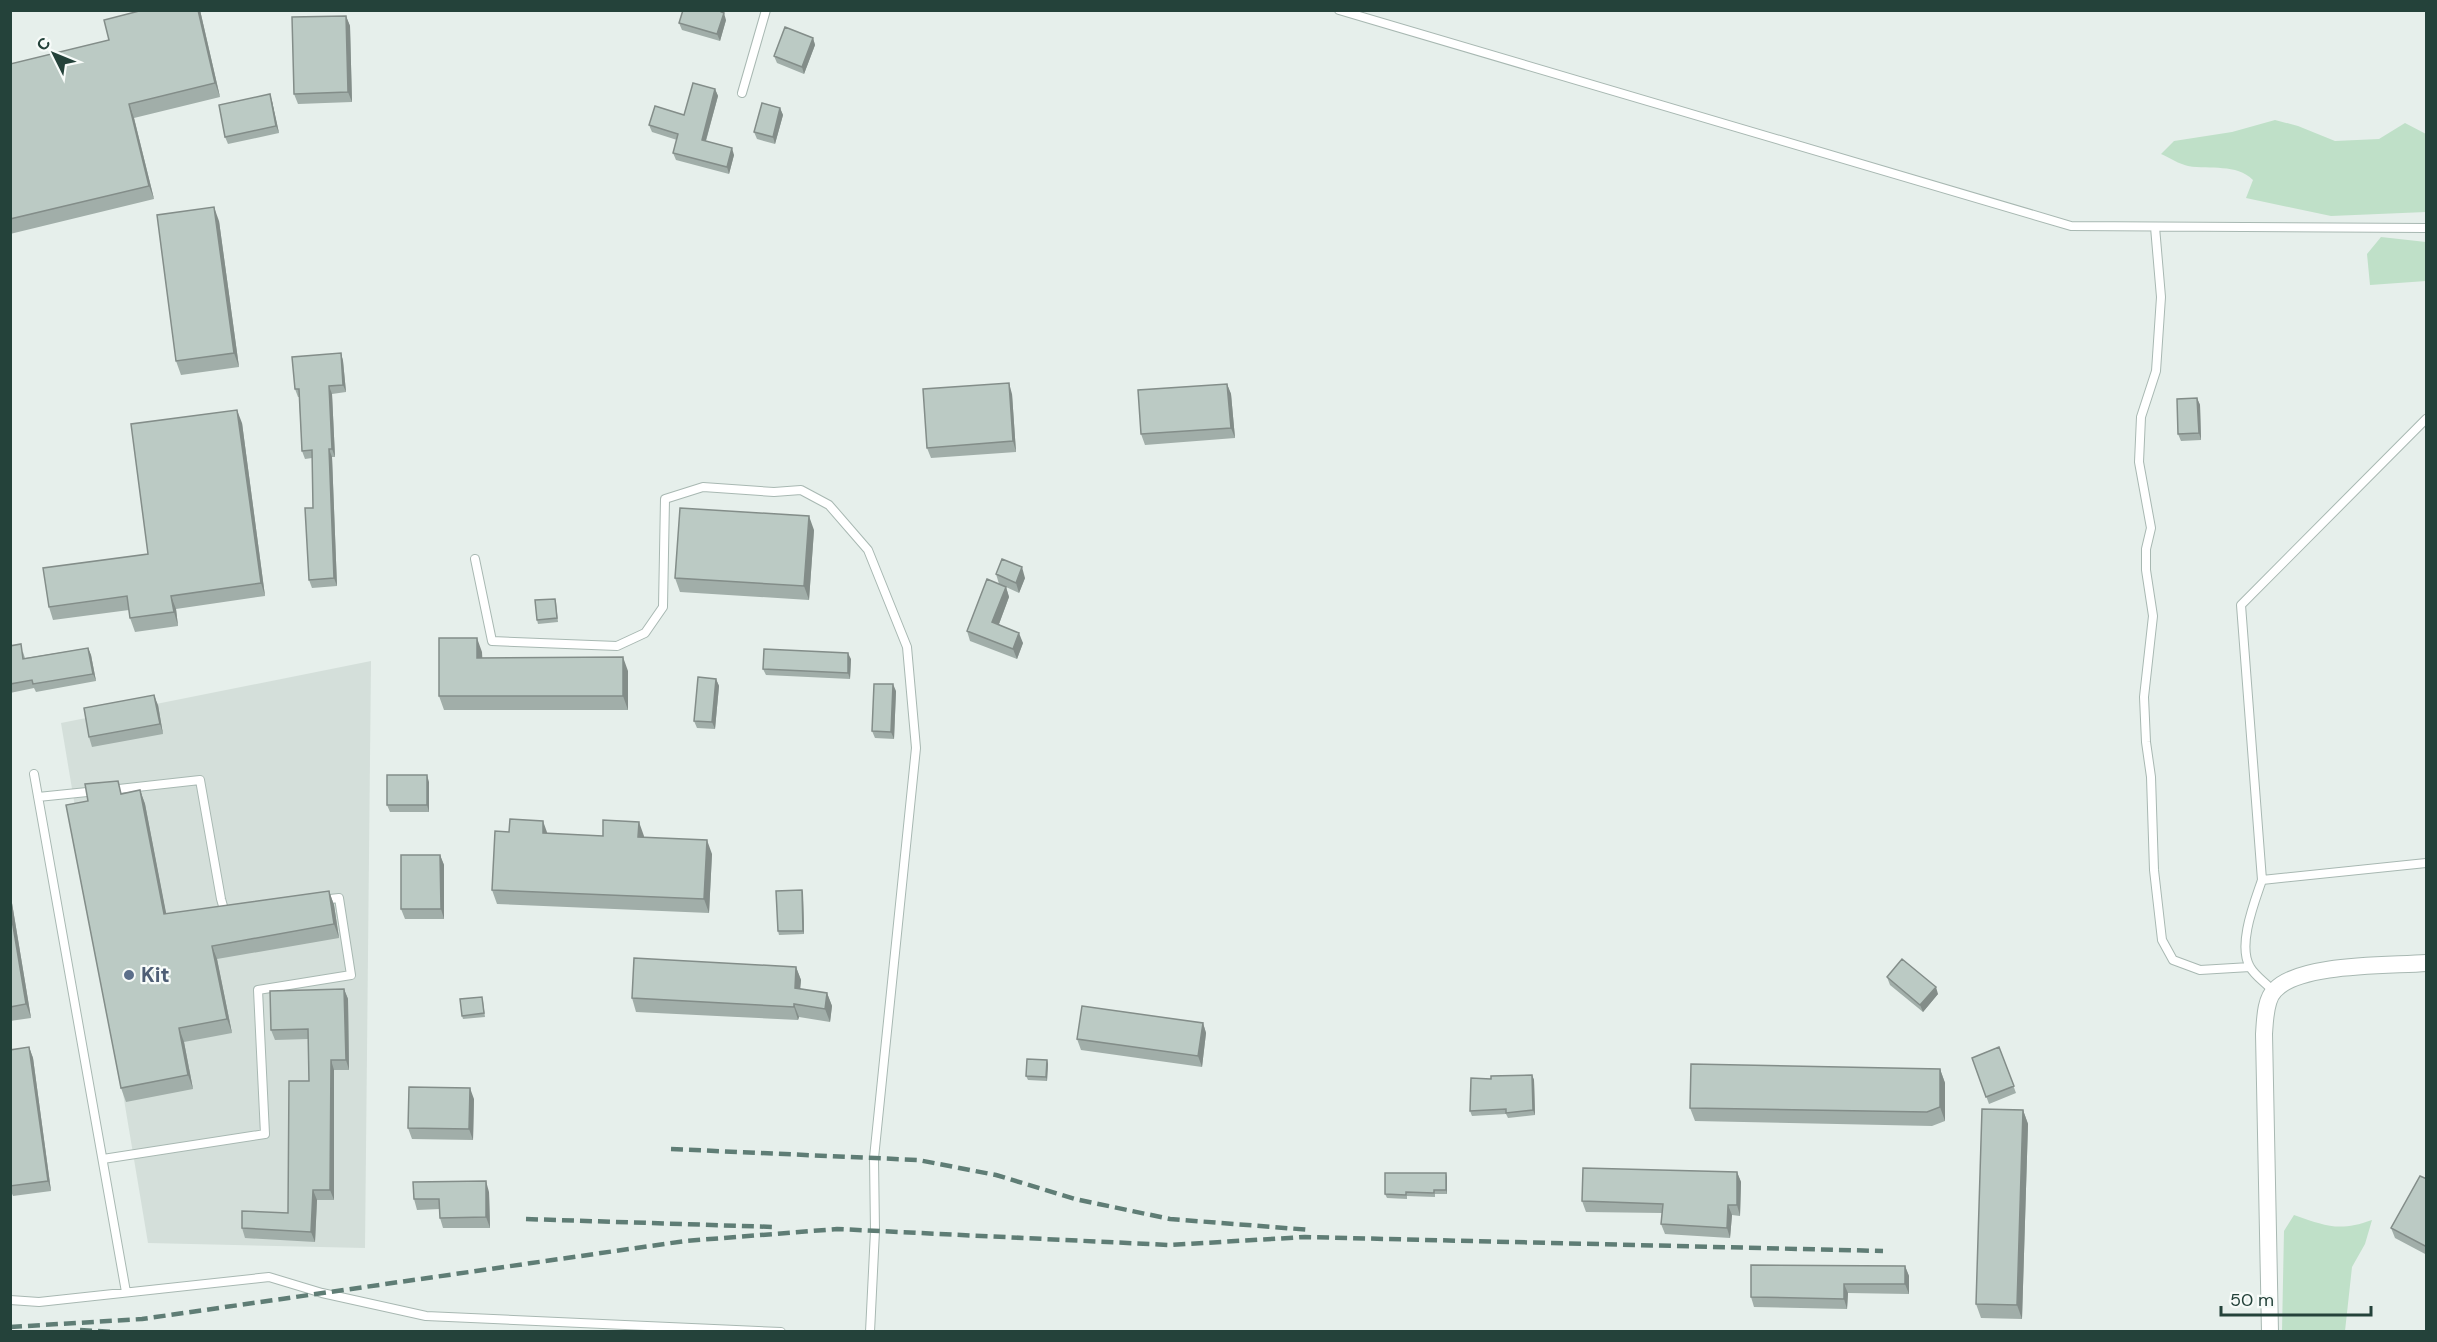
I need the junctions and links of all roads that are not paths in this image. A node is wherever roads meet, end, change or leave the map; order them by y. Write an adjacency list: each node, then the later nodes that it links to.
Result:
1 (766, 10): 3 (lane)
2 (1339, 10): 4 (lane)
3 (742, 93)
4 (2155, 227): 5 (lane); 15 (lane)
5 (2427, 228)
6 (2427, 419): 11 (lane)
7 (475, 559): 21 (lane)
8 (34, 774): 9 (lane)
9 (38, 797): 13 (lane); 17 (lane)
10 (2427, 863): 11 (lane)
11 (2262, 880): 15 (lane)
12 (316, 901): 17 (lane)
13 (236, 912)
14 (2427, 963): 16 (street)
15 (2250, 967): 16 (lane)
16 (2273, 990): 22 (street)
17 (103, 1159): 18 (lane)
18 (126, 1292): 19 (lane); 20 (lane)
19 (10, 1300)
20 (781, 1332)
21 (870, 1332)
22 (2270, 1332)

